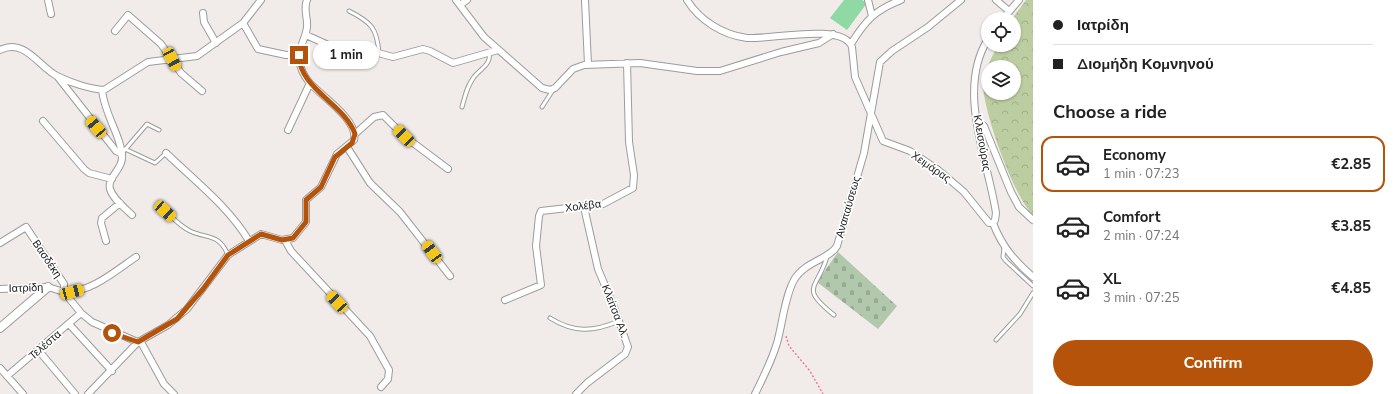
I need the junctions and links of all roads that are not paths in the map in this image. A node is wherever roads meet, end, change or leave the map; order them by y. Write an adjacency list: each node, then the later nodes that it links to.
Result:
1 (48, 0): 16 (street)
2 (261, 0): 18 (street)
3 (307, 0): 21 (street)
4 (467, 0): 12 (street)
5 (585, 0): 32 (street)
6 (686, 0): 20 (street)
7 (868, 0): 17 (street)
8 (901, 0): 17 (street)
9 (961, 0): 40 (street, Αναπαύσεως)
10 (996, 0): 14 (street)
11 (1019, 0): 14 (street)
12 (458, 2): 25 (street)
13 (349, 11): 28 (lane)
14 (1009, 11)
15 (204, 13): 22 (street)
16 (51, 14)
17 (872, 16): 23 (street)
18 (244, 23): 22 (street); 29 (street)
19 (116, 30): 30 (street)
20 (833, 34): 23 (street); 31 (street)
21 (306, 35): 28 (street); 29 (street)
22 (216, 43): 30 (street)
23 (851, 44): 40 (street, Χειμάρας)
24 (0, 50): 33 (street)
25 (498, 50): 27 (street); 36 (street)
26 (981, 52): 42 (street, Κλεισούρας)
27 (489, 53): 28 (street); 38 (lane)
28 (379, 54)
29 (299, 55): 34 (street)
30 (172, 59): 35 (street); 37 (street)
31 (627, 63): 32 (street); 52 (street, Χολέβα)
32 (588, 64): 36 (street)
33 (57, 76): 35 (street); 47 (street)
34 (310, 84): 44 (street); 45 (street)
35 (102, 90): 47 (street)
36 (553, 90): 39 (lane)
37 (202, 91)
38 (462, 107)
39 (542, 107)
40 (872, 113): 56 (street, Χειμάρας); 63 (street, Αναπαύσεως)
41 (43, 121): 50 (street)
42 (977, 121): 55 (street); 56 (street, Κλεισούρας)
43 (159, 130): 47 (lane)
44 (288, 130)
45 (355, 134): 46 (street); 49 (street)
46 (347, 147): 58 (street); 65 (street)
47 (124, 152): 48 (lane); 50 (street)
48 (166, 153): 57 (street)
49 (448, 170)
50 (112, 179): 51 (street)
51 (120, 203): 54 (street); 59 (street)
52 (584, 207): 72 (street, Χολέβα); 76 (street, Κλείτσα Αλ.)
53 (165, 211): 62 (lane)
54 (132, 215)
55 (1033, 220)
56 (993, 223): 61 (street)
57 (249, 240): 58 (street); 62 (street)
58 (285, 240): 85 (street)
59 (106, 241)
60 (0, 243): 70 (street, Βασδέκη)
61 (1004, 248): 66 (street); 67 (lane)
62 (228, 255): 80 (street)
63 (827, 255): 74 (lane); 91 (street, Αναπαύσεως)
64 (136, 257): 70 (street)
65 (450, 276)
66 (1033, 277)
67 (1033, 286)
68 (48, 288): 69 (street, Ιατρίδη); 70 (street, Ιατρίδη); 78 (street)
69 (0, 289)
70 (64, 292): 73 (street)
71 (1033, 293): 79 (lane)
72 (505, 300)
73 (81, 313): 77 (street, Τελέστα); 80 (street)
74 (834, 315)
75 (550, 318): 76 (lane)
76 (619, 321): 90 (street, Κλείτσα Αλ.)
77 (69, 324): 81 (street, Τελέστα); 83 (street)
78 (0, 328)
79 (996, 340)
80 (138, 342): 83 (street); 89 (street)
81 (39, 351): 84 (street, Τελέστα); 87 (street)
82 (0, 368): 84 (street)
83 (112, 371): 88 (street)
84 (7, 376): 86 (street)
85 (381, 387)
86 (23, 394)
87 (75, 394)
88 (88, 394)
89 (174, 394)
90 (576, 394)
91 (755, 394)

